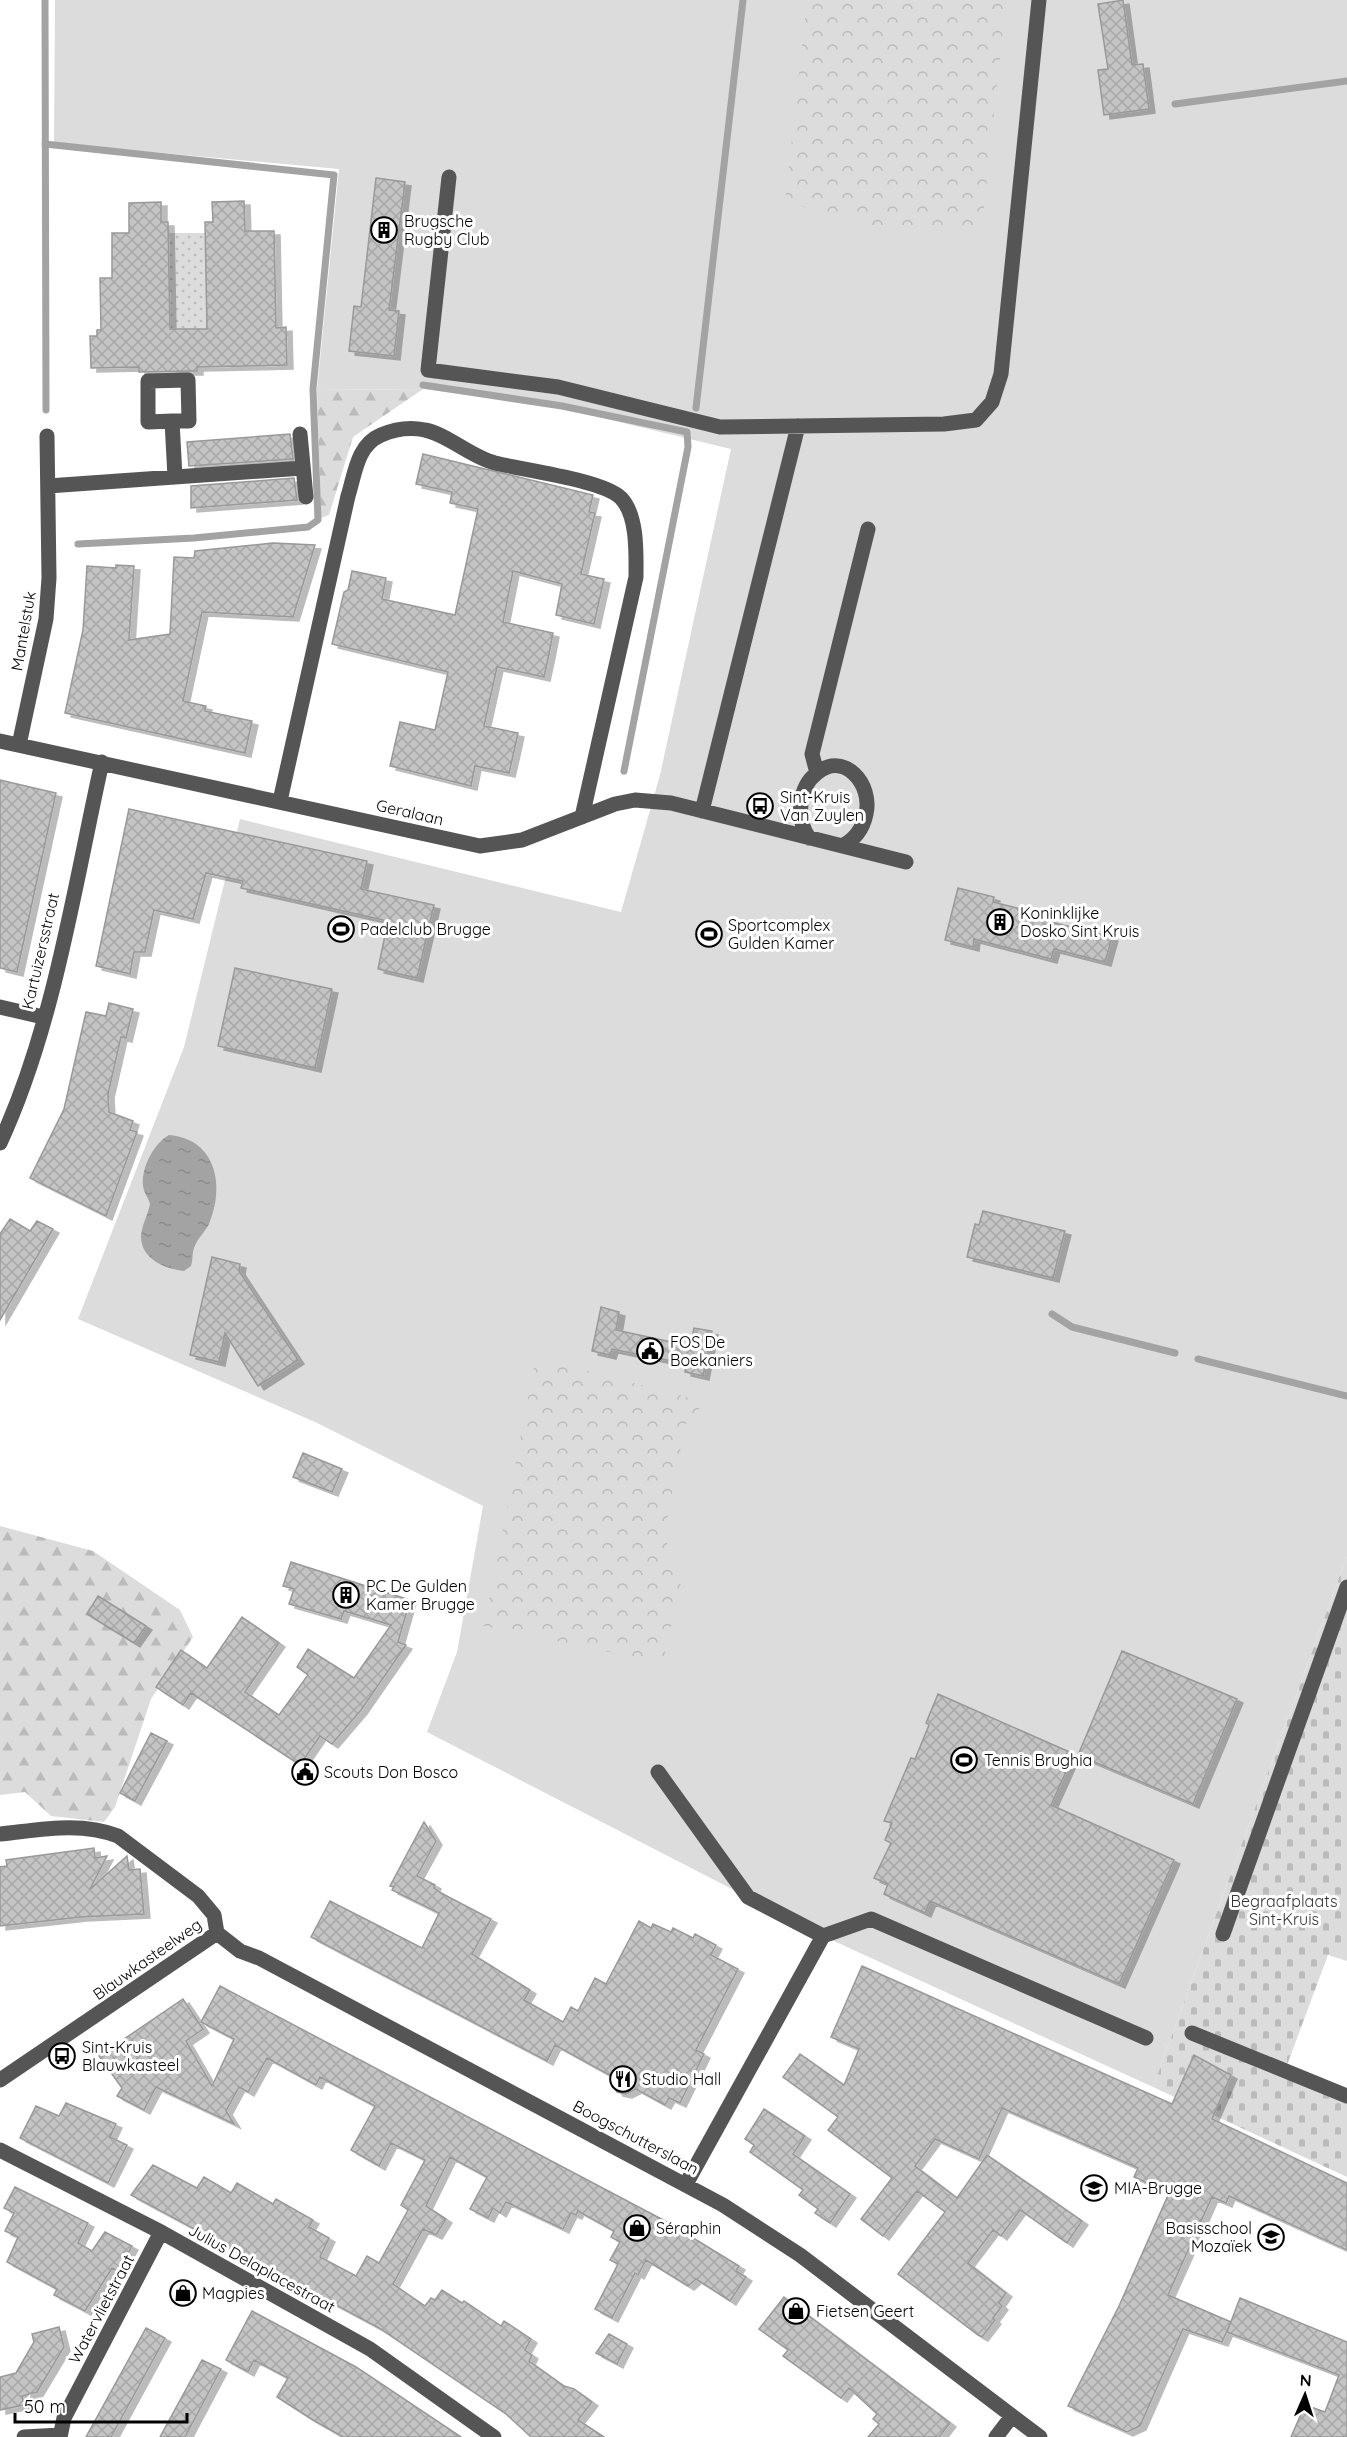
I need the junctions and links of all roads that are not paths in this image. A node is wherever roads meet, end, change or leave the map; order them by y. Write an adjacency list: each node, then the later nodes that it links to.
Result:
1 (1039, 0): 4 (street)
2 (449, 177): 4 (street)
3 (172, 421): 8 (street)
4 (798, 426): 17 (street)
5 (300, 434): 7 (street)
6 (47, 436): 9 (street, Mantelstuk)
7 (303, 468): 8 (street); 10 (street)
8 (176, 477): 9 (street)
9 (48, 486): 13 (street, Mantelstuk)
10 (306, 498)
11 (868, 529): 15 (street)
12 (0, 741): 13 (street, Geralaan)
13 (19, 745): 14 (street, Geralaan)
14 (102, 762): 16 (street, Geralaan); 23 (street, Kartuizersstraat)
15 (817, 773): 19 (street); 20 (street)
16 (280, 801): 18 (street, Geralaan); 18 (street)
17 (702, 811): 18 (street, Geralaan); 19 (street, Geralaan)
18 (582, 817)
19 (809, 838): 20 (street)
20 (842, 846): 21 (street)
21 (906, 862)
22 (0, 1007): 23 (street)
23 (43, 1017): 24 (street, Kartuizersstraat)
24 (0, 1143)
25 (1347, 1587): 29 (street)
26 (658, 1772): 30 (street)
27 (0, 1834): 28 (street, Blauwkasteelweg)
28 (217, 1933): 33 (street, Blauwkasteelweg); 36 (street, Boogschutterslaan)
29 (1223, 1934)
30 (823, 1936): 32 (street); 36 (street)
31 (1192, 2033): 34 (street)
32 (1146, 2037)
33 (0, 2080)
34 (1347, 2096)
35 (0, 2150): 37 (street, Julius Delaplacestraat)
36 (686, 2184): 38 (street, Boogschutterslaan)
37 (161, 2232): 39 (street, Watervlietstraat); 41 (street, Julius Delaplacestraat)
38 (1012, 2416): 42 (street); 43 (street, Boogschutterslaan)
39 (60, 2436): 40 (street, Watervlietstraat)
40 (24, 2437)
41 (494, 2437)
42 (996, 2437)
43 (1040, 2437)

